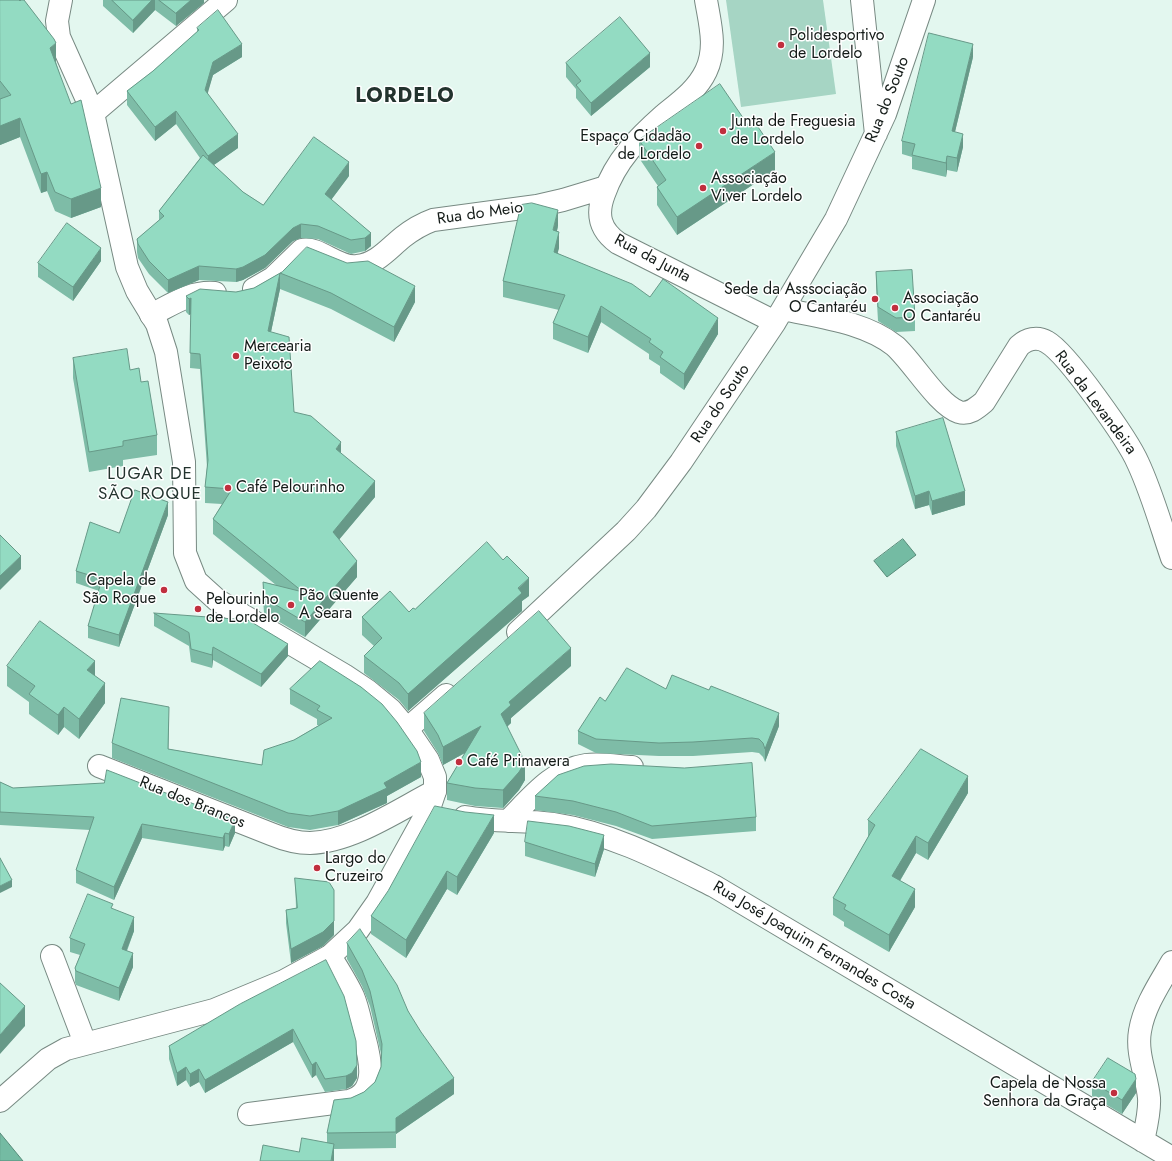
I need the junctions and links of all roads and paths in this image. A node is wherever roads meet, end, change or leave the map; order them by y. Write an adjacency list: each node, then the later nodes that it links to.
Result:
1 (61, 0): 6 (street)
2 (226, 0): 6 (street)
3 (706, 0): 8 (street, Rua da Junta)
4 (862, 0): 7 (street)
5 (924, 0): 7 (street, Rua do Souto)
6 (93, 113): 9 (street)
7 (876, 135): 10 (street, Rua do Souto)
8 (606, 187): 9 (street, Rua do Meio); 10 (street, Rua da Junta)
9 (151, 315): 15 (street)
10 (778, 316): 11 (street, Rua da Junta); 13 (street, Rua do Souto)
11 (1047, 342): 12 (street, Rua da Levandeira)
12 (1172, 558)
13 (502, 646)
14 (463, 680): 15 (street)
15 (407, 729): 18 (street)
16 (98, 766): 18 (street, Rua dos Brancos)
17 (652, 768): 19 (street)
18 (432, 800): 19 (street, Rua José Joaquim Fernandes Costa); 21 (street)
19 (508, 821): 26 (street, Rua José Joaquim Fernandes Costa)
20 (52, 956): 23 (street)
21 (330, 956): 23 (street); 25 (street)
22 (1172, 962): 26 (street)
23 (85, 1043): 24 (street)
24 (3, 1098)
25 (249, 1114)
26 (1143, 1141): 27 (street, Rua José Joaquim Fernandes Costa)
27 (1172, 1158)

